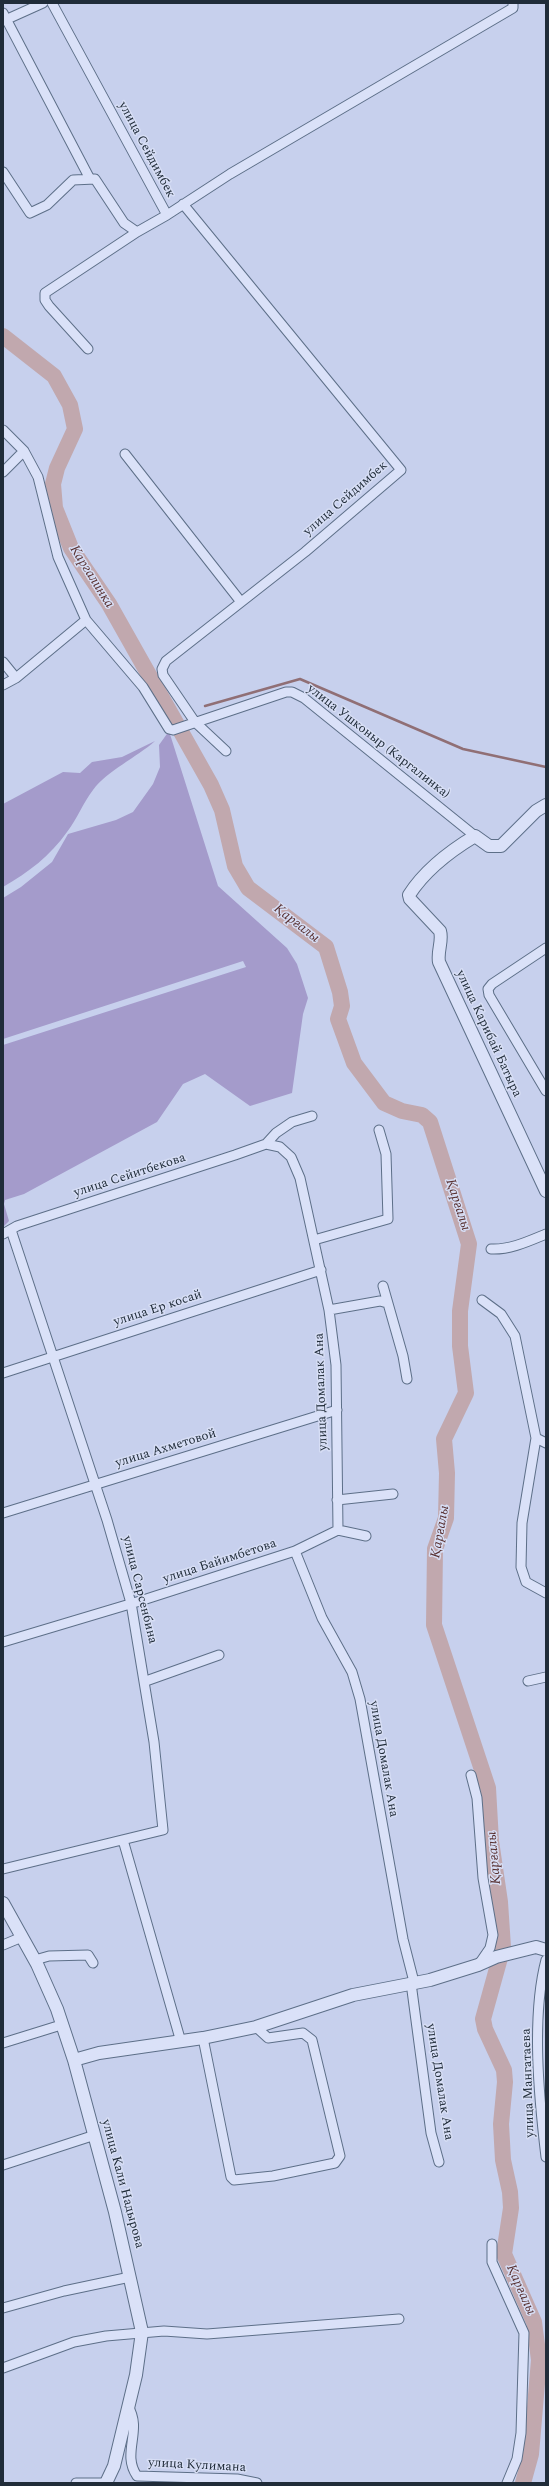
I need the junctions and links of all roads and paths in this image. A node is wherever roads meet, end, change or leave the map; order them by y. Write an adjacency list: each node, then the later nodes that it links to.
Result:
1 (43, 3): 4 (street)
2 (52, 3): 8 (street, улица Сейдимбек)
3 (513, 3): 7 (street)
4 (4, 18): 6 (street)
5 (3, 172): 6 (street)
6 (90, 179): 9 (street)
7 (182, 204): 8 (street); 15 (street, улица Сейдимбек)
8 (167, 215): 9 (street, улица Сейдимбек)
9 (137, 232): 10 (street, улица Сейдимбек)
10 (88, 349)
11 (3, 430): 12 (street)
12 (24, 451): 14 (street); 16 (street)
13 (126, 454): 15 (street)
14 (3, 472)
15 (241, 602): 20 (street, улица Сейдимбек)
16 (86, 620): 18 (street); 20 (street, улица Ушконыр (Каргалинка))
17 (3, 662): 18 (street)
18 (16, 678): 19 (street)
19 (3, 685)
20 (195, 722): 21 (street, улица Сейдимбек); 23 (street, улица Ушконыр (Каргалинка))
21 (226, 751)
22 (546, 805): 23 (street)
23 (475, 836): 29 (street, улица Карибай Батыра)
24 (546, 948): 25 (street)
25 (546, 1091)
26 (312, 1116): 28 (street)
27 (379, 1130): 32 (street)
28 (266, 1144): 30 (street, улица Сейитбекова); 32 (street, улица Домалак Ана)
29 (546, 1191)
30 (7, 1232): 39 (street, улица Сарсенбина)
31 (546, 1234): 33 (street)
32 (314, 1240): 34 (street, улица Домалак Ана)
33 (491, 1249)
34 (321, 1270): 38 (street, улица Домалак Ана); 39 (street, улица Ер косай)
35 (382, 1286): 37 (street)
36 (482, 1300): 43 (street)
37 (387, 1303): 38 (street); 41 (street)
38 (329, 1310): 42 (street, улица Домалак Ана)
39 (54, 1356): 40 (street, улица Ер косай); 45 (street, улица Сарсенбина)
40 (3, 1373)
41 (407, 1379)
42 (337, 1410): 45 (street, улица Ахметовой); 47 (street, улица Домалак Ана)
43 (536, 1438): 44 (street); 52 (street)
44 (546, 1443)
45 (95, 1484): 48 (street, улица Ахметовой); 53 (street, улица Сарсенбина)
46 (393, 1494): 47 (street)
47 (337, 1500): 49 (street, улица Домалак Ана)
48 (3, 1513)
49 (338, 1530): 50 (street); 51 (street, улица Байимбетова)
50 (366, 1536)
51 (295, 1551): 53 (street, улица Байимбетова); 69 (street, улица Домалак Ана)
52 (546, 1593)
53 (131, 1603): 54 (street, улица Байимбетова); 57 (street, улица Сарсенбина)
54 (3, 1642)
55 (219, 1655): 57 (street)
56 (546, 1677): 58 (street)
57 (146, 1681): 60 (street, улица Сарсенбина)
58 (528, 1682)
59 (471, 1775): 68 (street)
60 (123, 1840): 61 (street, улица Сарсенбина); 74 (street)
61 (3, 1869)
62 (3, 1903): 63 (street, улица Кали Надырова)
63 (22, 1937): 64 (street); 66 (street, улица Кали Надырова)
64 (3, 1945)
65 (546, 1958): 68 (street); 70 (street, улица Мангатаева)
66 (35, 1960): 67 (street); 71 (street, улица Кали Надырова)
67 (92, 1963)
68 (478, 1965): 69 (street)
69 (412, 1982): 72 (street); 80 (street, улица Домалак Ана)
70 (544, 1999): 77 (street, улица Мангатаева)
71 (61, 2025): 75 (street); 76 (street, улица Кали Надырова)
72 (256, 2027): 73 (street); 73 (street)
73 (203, 2038): 74 (street)
74 (181, 2042): 76 (street)
75 (3, 2043)
76 (74, 2060): 78 (street, улица Кали Надырова)
77 (542, 2074): 79 (street, улица Мангатаева)
78 (95, 2135): 81 (street); 83 (street, улица Кали Надырова)
79 (546, 2157)
80 (439, 2162)
81 (3, 2165)
82 (492, 2244): 92 (street)
83 (130, 2277): 84 (street); 86 (street, улица Кали Надырова)
84 (3, 2308)
85 (399, 2319): 86 (street)
86 (142, 2332): 87 (street); 88 (street, улица Кали Надырова)
87 (3, 2368)
88 (128, 2406): 90 (street, улица Кали Надырова); 91 (street, улица Кулимана)
89 (76, 2483): 90 (street)
90 (106, 2483)
91 (257, 2483)
92 (508, 2483)

